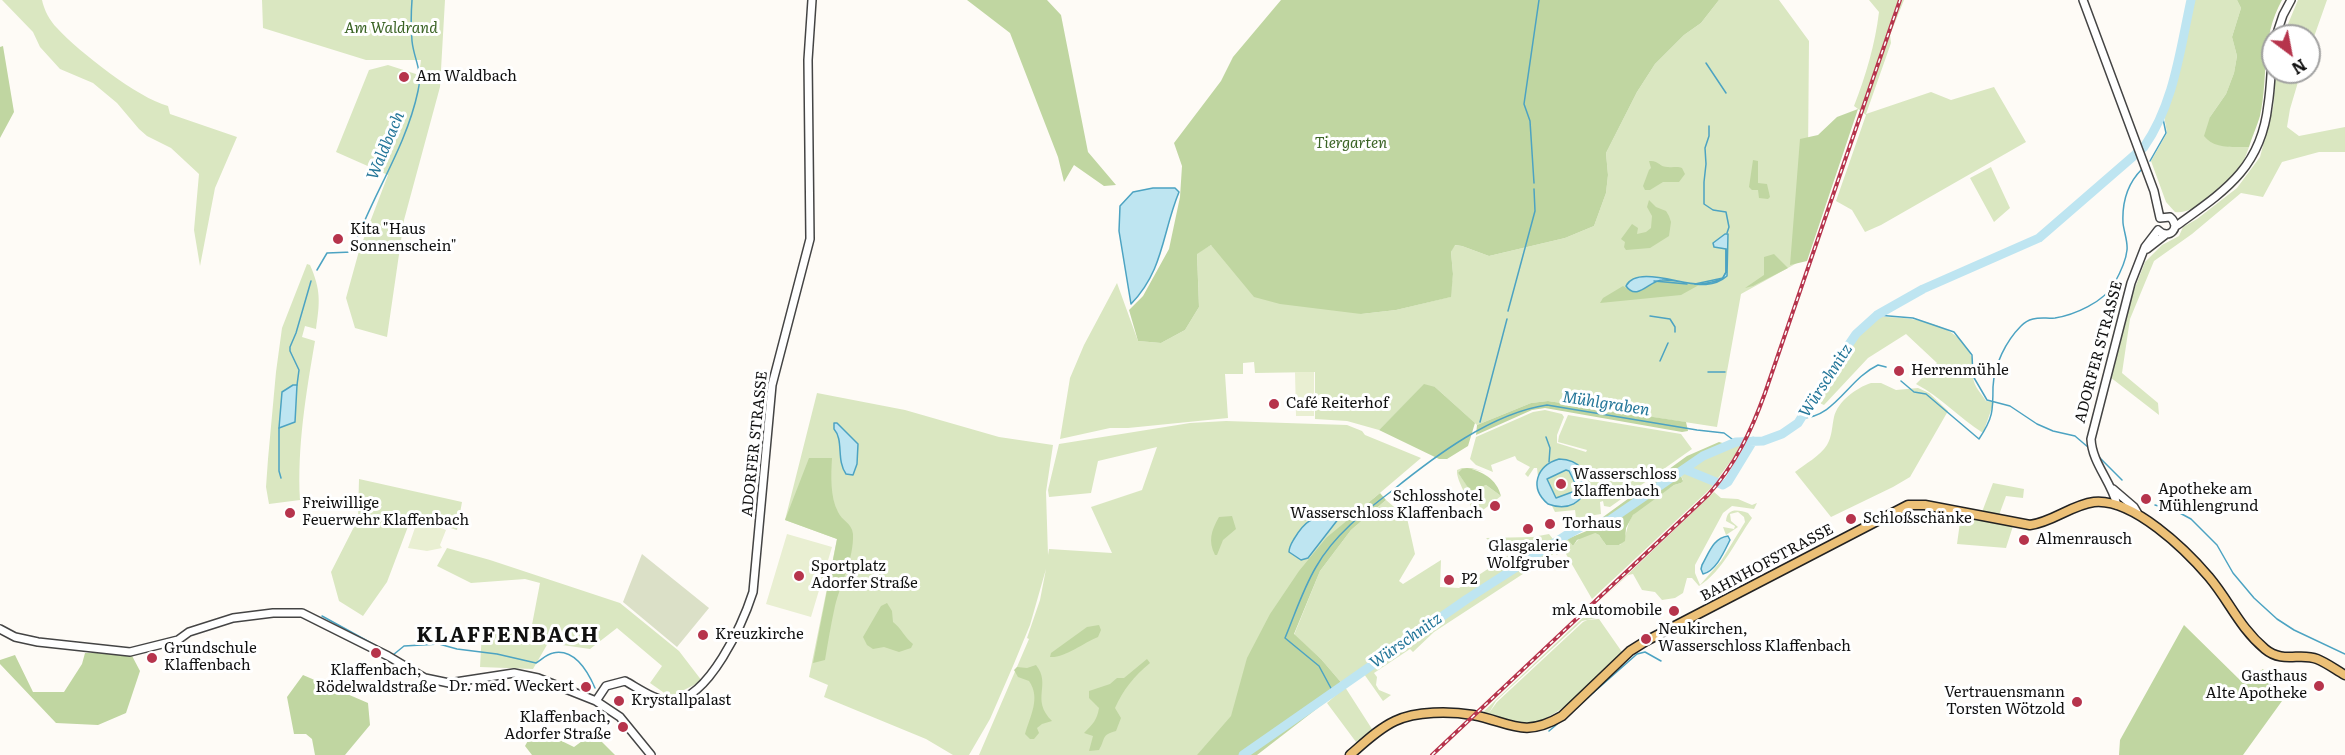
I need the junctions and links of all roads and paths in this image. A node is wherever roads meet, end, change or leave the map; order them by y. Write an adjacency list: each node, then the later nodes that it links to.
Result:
1 (812, 0): 15 (street, ADORFER STRASSE)
2 (2083, 0): 6 (street)
3 (2291, 0): 4 (street)
4 (2280, 24)
5 (2270, 84): 6 (street)
6 (2169, 220): 7 (street); 8 (street)
7 (2158, 230): 8 (street); 9 (street, ADORFER STRASSE)
8 (2165, 235): 9 (street)
9 (2141, 255): 10 (street, ADORFER STRASSE)
10 (2113, 488): 11 (street, ADORFER STRASSE); 12 (street, ADORFER STRASSE)
11 (2117, 505): 12 (main road, BAHNHOFSTRASSE); 17 (main road, BAHNHOFSTRASSE)
12 (2137, 512): 14 (main road)
13 (0, 629): 15 (street)
14 (2345, 675)
15 (596, 701): 16 (street)
16 (651, 755)
17 (1350, 755)

